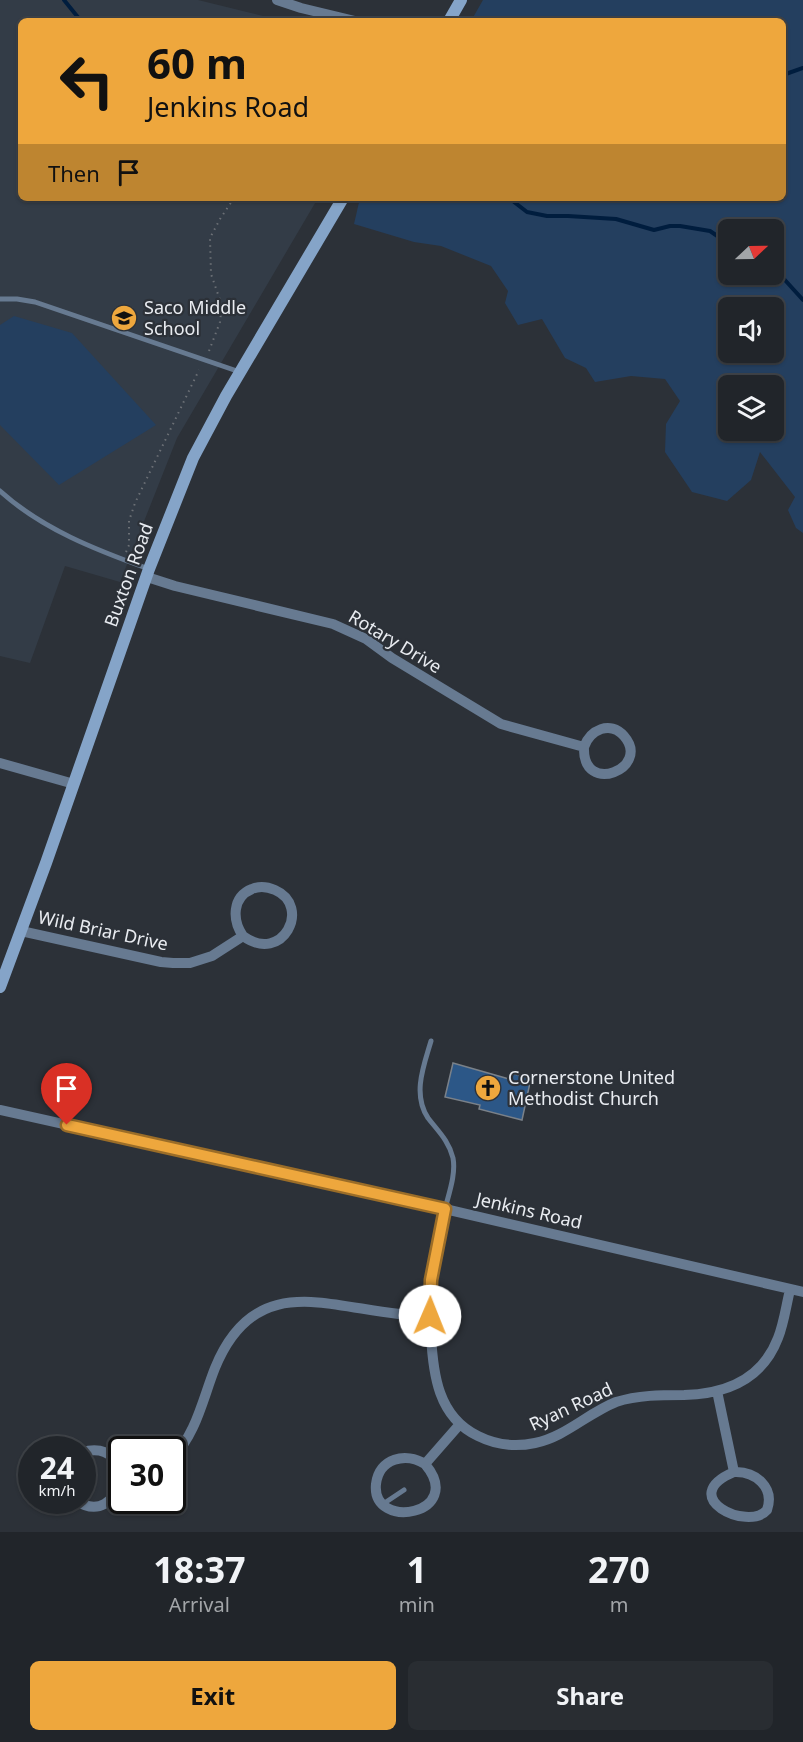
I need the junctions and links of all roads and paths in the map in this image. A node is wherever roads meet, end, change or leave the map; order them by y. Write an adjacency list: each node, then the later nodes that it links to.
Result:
1 (277, 0): 3 (street)
2 (461, 0): 4 (main road)
3 (343, 18)
4 (451, 18)
5 (232, 201): 8 (path)
6 (337, 201): 10 (main road, Buxton Road)
7 (0, 299): 10 (lane)
8 (209, 351)
9 (199, 370): 14 (path)
10 (240, 372): 15 (main road, Buxton Road)
11 (0, 491): 13 (lane)
12 (0, 496): 13 (lane)
13 (10, 500): 14 (lane)
14 (124, 560): 15 (lane)
15 (148, 573): 16 (street, Rotary Drive); 18 (main road, Buxton Road)
16 (584, 747): 16 (street)
17 (0, 763): 18 (street)
18 (74, 784): 19 (main road, Buxton Road)
19 (21, 931): 20 (street, Wild Briar Drive); 21 (main road, Buxton Road)
20 (243, 936): 20 (street)
21 (0, 987)
22 (432, 1041): 24 (lane)
23 (0, 1110): 24 (street, Jenkins Road)
24 (445, 1209): 25 (street, Jenkins Road); 27 (street, Ryan Road)
25 (790, 1290): 26 (street, Jenkins Road); 28 (street, Ryan Road)
26 (803, 1292)
27 (430, 1316): 29 (street, Ryan Road); 30 (street)
28 (717, 1392): 29 (street, Ryan Road); 32 (street)
29 (460, 1424): 31 (street)
30 (186, 1441)
31 (425, 1464): 34 (street); 34 (street)
32 (734, 1472): 35 (street); 36 (street)
33 (404, 1490): 34 (lane)
34 (382, 1504)
35 (725, 1524)
36 (743, 1528)

